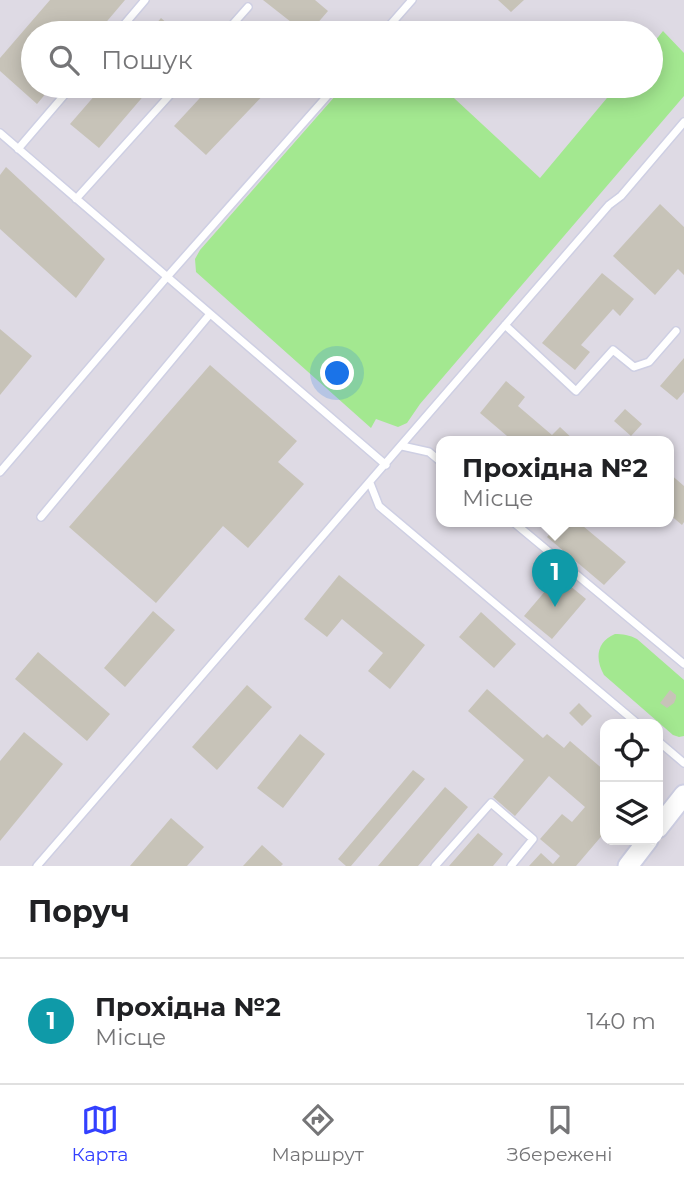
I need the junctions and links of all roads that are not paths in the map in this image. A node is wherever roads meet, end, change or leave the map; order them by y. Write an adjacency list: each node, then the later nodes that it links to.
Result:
1 (145, 0): 4 (lane)
2 (412, 0): 6 (lane)
3 (248, 7): 5 (lane)
4 (127, 21)
5 (236, 21)
6 (394, 21)
7 (62, 98): 12 (lane)
8 (167, 98): 13 (lane)
9 (325, 98): 14 (lane)
10 (684, 122): 16 (lane)
11 (0, 133): 12 (lane)
12 (18, 149): 13 (lane)
13 (76, 199): 14 (lane)
14 (167, 277): 15 (lane); 21 (lane)
15 (210, 314): 20 (lane); 23 (lane)
16 (505, 326): 17 (lane); 18 (lane)
17 (676, 331)
18 (402, 446): 19 (lane); 20 (lane)
19 (436, 458)
20 (386, 465): 22 (lane)
21 (0, 472)
22 (370, 483): 26 (lane); 32 (lane)
23 (41, 517)
24 (519, 527): 25 (lane)
25 (684, 664)
26 (632, 719)
27 (663, 745): 28 (lane)
28 (684, 763)
29 (684, 795): 30 (street)
30 (663, 822)
31 (644, 845): 35 (street)
32 (37, 866)
33 (435, 866): 34 (lane)
34 (512, 866)
35 (628, 866)

